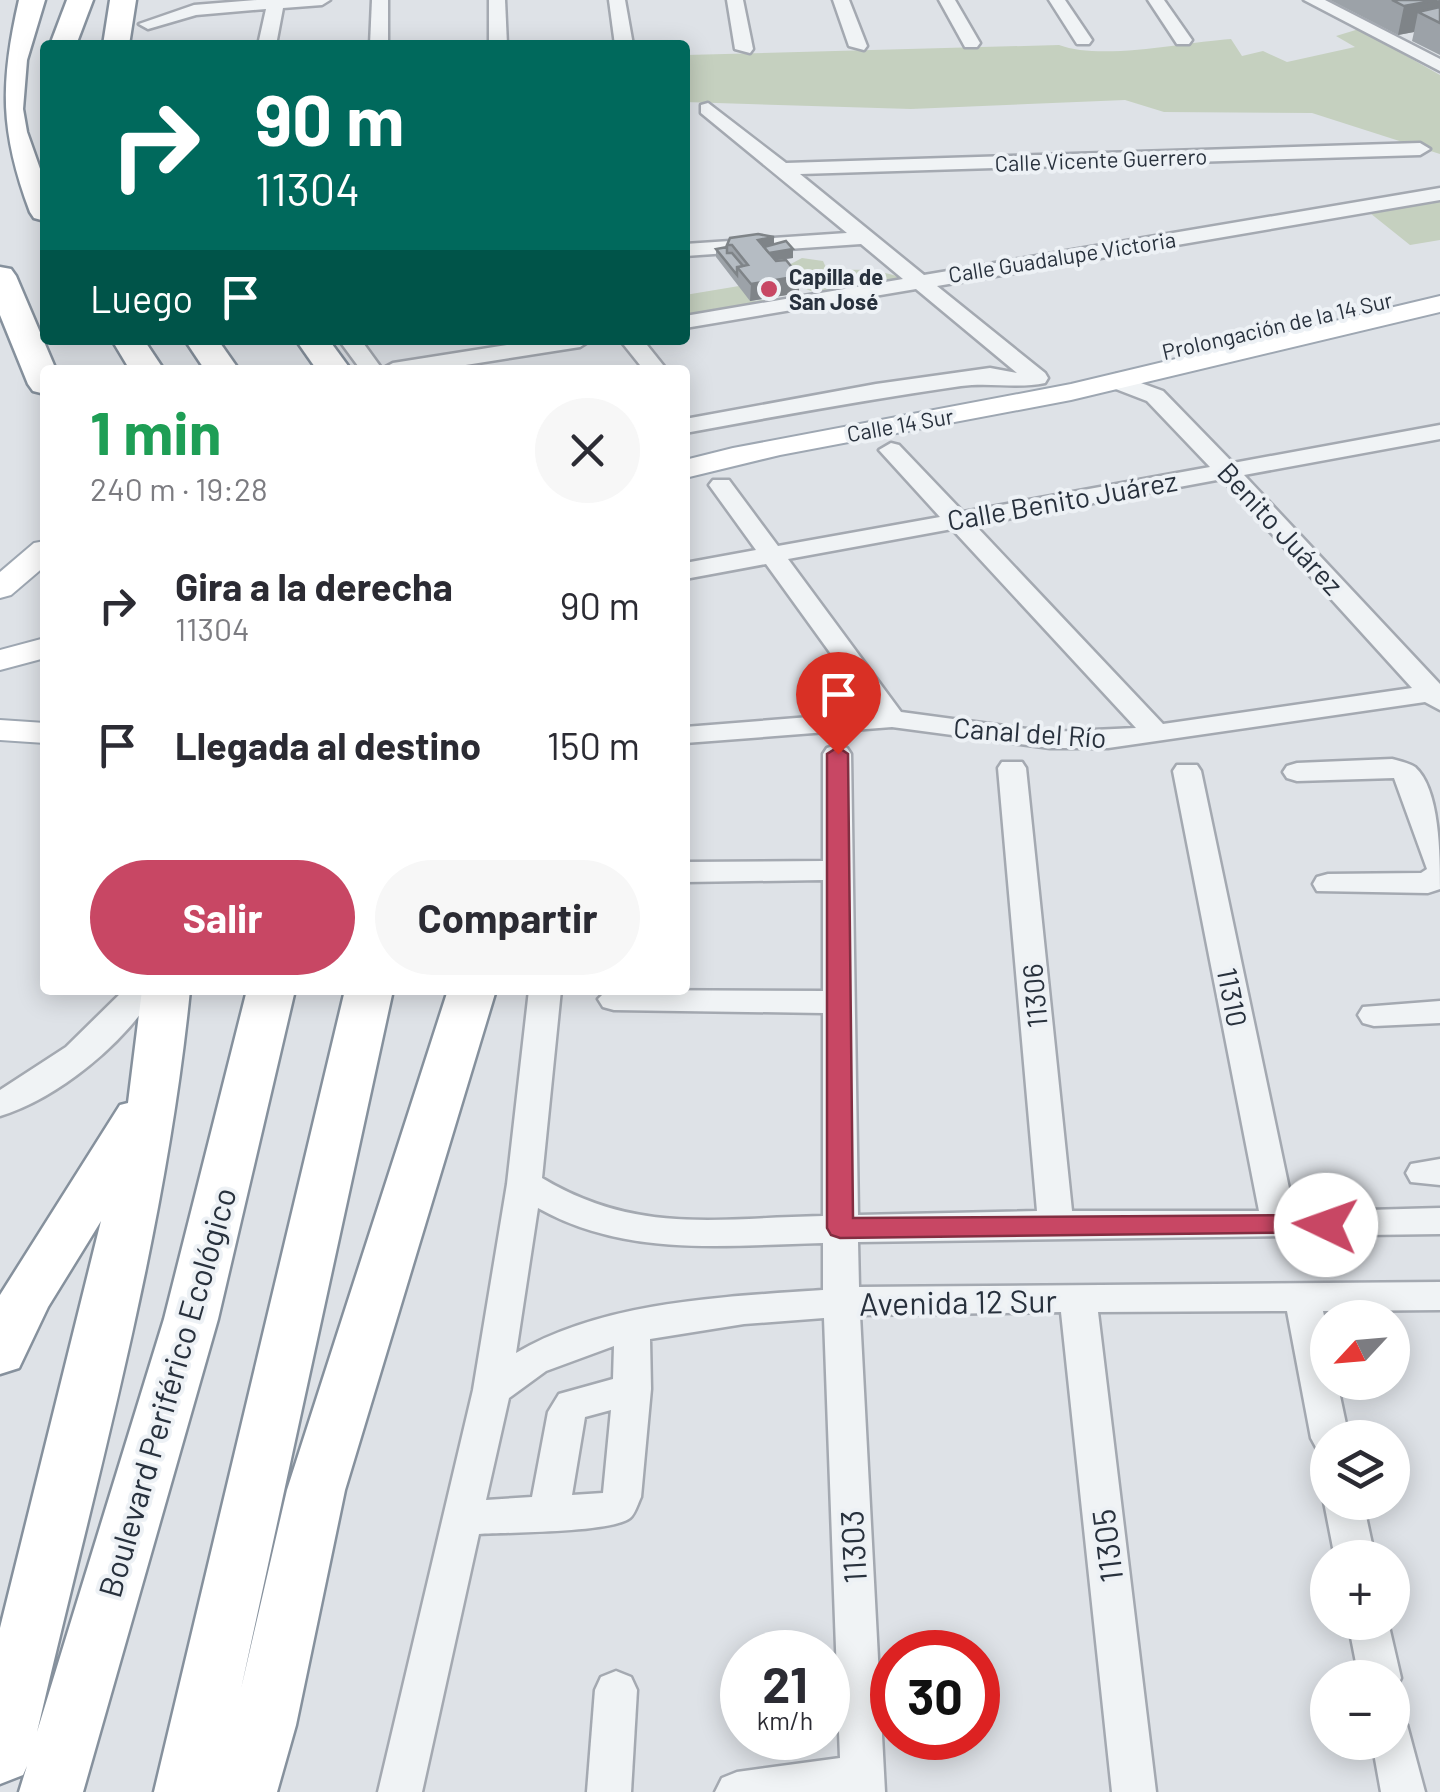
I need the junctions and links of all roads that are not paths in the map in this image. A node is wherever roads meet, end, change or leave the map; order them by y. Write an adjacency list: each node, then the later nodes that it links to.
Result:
1 (32, 0): 37 (highway)
2 (80, 0): 19 (highway)
3 (123, 0): 20 (highway)
4 (154, 0): 17 (street)
5 (322, 0): 15 (street)
6 (380, 0): 23 (street)
7 (497, 0): 24 (street)
8 (617, 0): 25 (street)
9 (736, 0): 31 (street)
10 (841, 0): 30 (street)
11 (948, 0): 29 (street)
12 (1057, 0): 26 (street)
13 (1156, 0): 27 (street)
14 (1312, 0): 28 (street)
15 (276, 2): 16 (street); 22 (street)
16 (190, 4): 17 (street)
17 (148, 24): 21 (street)
18 (1424, 34): 28 (street)
19 (65, 40)
20 (117, 40)
21 (145, 40)
22 (268, 40)
23 (379, 40)
24 (498, 40)
25 (623, 40)
26 (1083, 40)
27 (1183, 40)
28 (1393, 40): 32 (street)
29 (971, 43)
30 (858, 46)
31 (744, 48)
32 (1440, 66)
33 (708, 108): 35 (street)
34 (1420, 149): 35 (street, Calle Vicente Guerrero)
35 (782, 169): 38 (street)
36 (1440, 194): 41 (street, Calle Guadalupe Victoria)
37 (40, 204)
38 (867, 238): 39 (street); 41 (street)
39 (696, 249)
40 (0, 276): 49 (highway)
41 (915, 280): 44 (street, Calle Guadalupe Victoria); 51 (street)
42 (1440, 288): 50 (main road, Prolongación de la 14 Sur)
43 (1440, 304): 50 (main road, Prolongación de la 14 Sur)
44 (690, 321)
45 (549, 345): 47 (street)
46 (636, 345): 48 (street)
47 (424, 365)
48 (652, 365)
49 (40, 372)
50 (1116, 372): 51 (main road, Calle 14 Sur); 52 (main road, Calle 14 Sur); 58 (street, Benito Juárez)
51 (1031, 379): 52 (main road, Calle 14 Sur); 53 (street)
52 (965, 403): 54 (main road, Calle 14 Sur); 57 (main road, Calle 14 Sur)
53 (690, 426)
54 (690, 426)
55 (1440, 432): 58 (street, Calle Benito Juárez)
56 (891, 450): 60 (street)
57 (690, 469)
58 (1229, 471): 60 (street, Calle Benito Juárez); 69 (street, Benito Juárez)
59 (722, 485): 62 (street)
60 (957, 518): 62 (street, Calle Benito Juárez); 73 (street)
61 (40, 554): 64 (main road)
62 (770, 554): 63 (street, Calle Benito Juárez); 70 (street)
63 (690, 570)
64 (0, 588)
65 (40, 649): 66 (main road)
66 (0, 660)
67 (40, 675): 68 (main road)
68 (0, 687)
69 (1437, 696): 73 (street, Canal del Río)
70 (892, 719): 73 (street, Canal del Río); 74 (street, Canal del Río)
71 (0, 730): 72 (main road)
72 (40, 733)
73 (1158, 734)
74 (690, 735)
75 (838, 754): 80 (street, 11303)
76 (1012, 768): 99 (street, 11306)
77 (1187, 771): 98 (street, 11310)
78 (1296, 772): 79 (street)
79 (1435, 829): 81 (street)
80 (838, 870): 82 (street); 91 (street, 11303)
81 (1440, 871): 83 (street)
82 (690, 872)
83 (1328, 884)
84 (137, 995): 95 (street)
85 (165, 995): 94 (highway)
86 (270, 995): 116 (highway, Boulevard Periférico Ecológico)
87 (368, 995): 117 (highway)
88 (470, 995): 118 (highway)
89 (545, 995): 96 (street)
90 (614, 999): 91 (street)
91 (839, 1002): 100 (street, 11303)
92 (1440, 1012): 93 (street)
93 (1374, 1014)
94 (154, 1091): 106 (highway); 113 (highway)
95 (0, 1104)
96 (524, 1184): 100 (street); 107 (street)
97 (1440, 1221): 98 (street)
98 (1279, 1223): 99 (street)
99 (1056, 1224): 100 (street)
100 (840, 1228): 104 (street, 11303)
101 (1440, 1296): 102 (street, Avenida 12 Sur)
102 (1302, 1298): 103 (street, Avenida 12 Sur); 109 (street)
103 (1078, 1299): 104 (street, Avenida 12 Sur); 122 (street, 11305)
104 (841, 1303): 105 (street, Avenida 12 Sur); 115 (street, 11303)
105 (632, 1327): 107 (street, Avenida 12 Sur); 108 (street)
106 (0, 1352)
107 (492, 1390): 111 (street)
108 (632, 1390): 110 (street); 110 (street)
109 (1326, 1420)
110 (549, 1514): 111 (street)
111 (465, 1518): 119 (street)
112 (616, 1690): 120 (street)
113 (0, 1754)
114 (1397, 1760): 123 (street)
115 (863, 1784): 121 (street)
116 (51, 1792)
117 (186, 1792)
118 (245, 1792)
119 (400, 1792)
120 (609, 1792)
121 (738, 1792)
122 (1134, 1792)
123 (1404, 1792)

